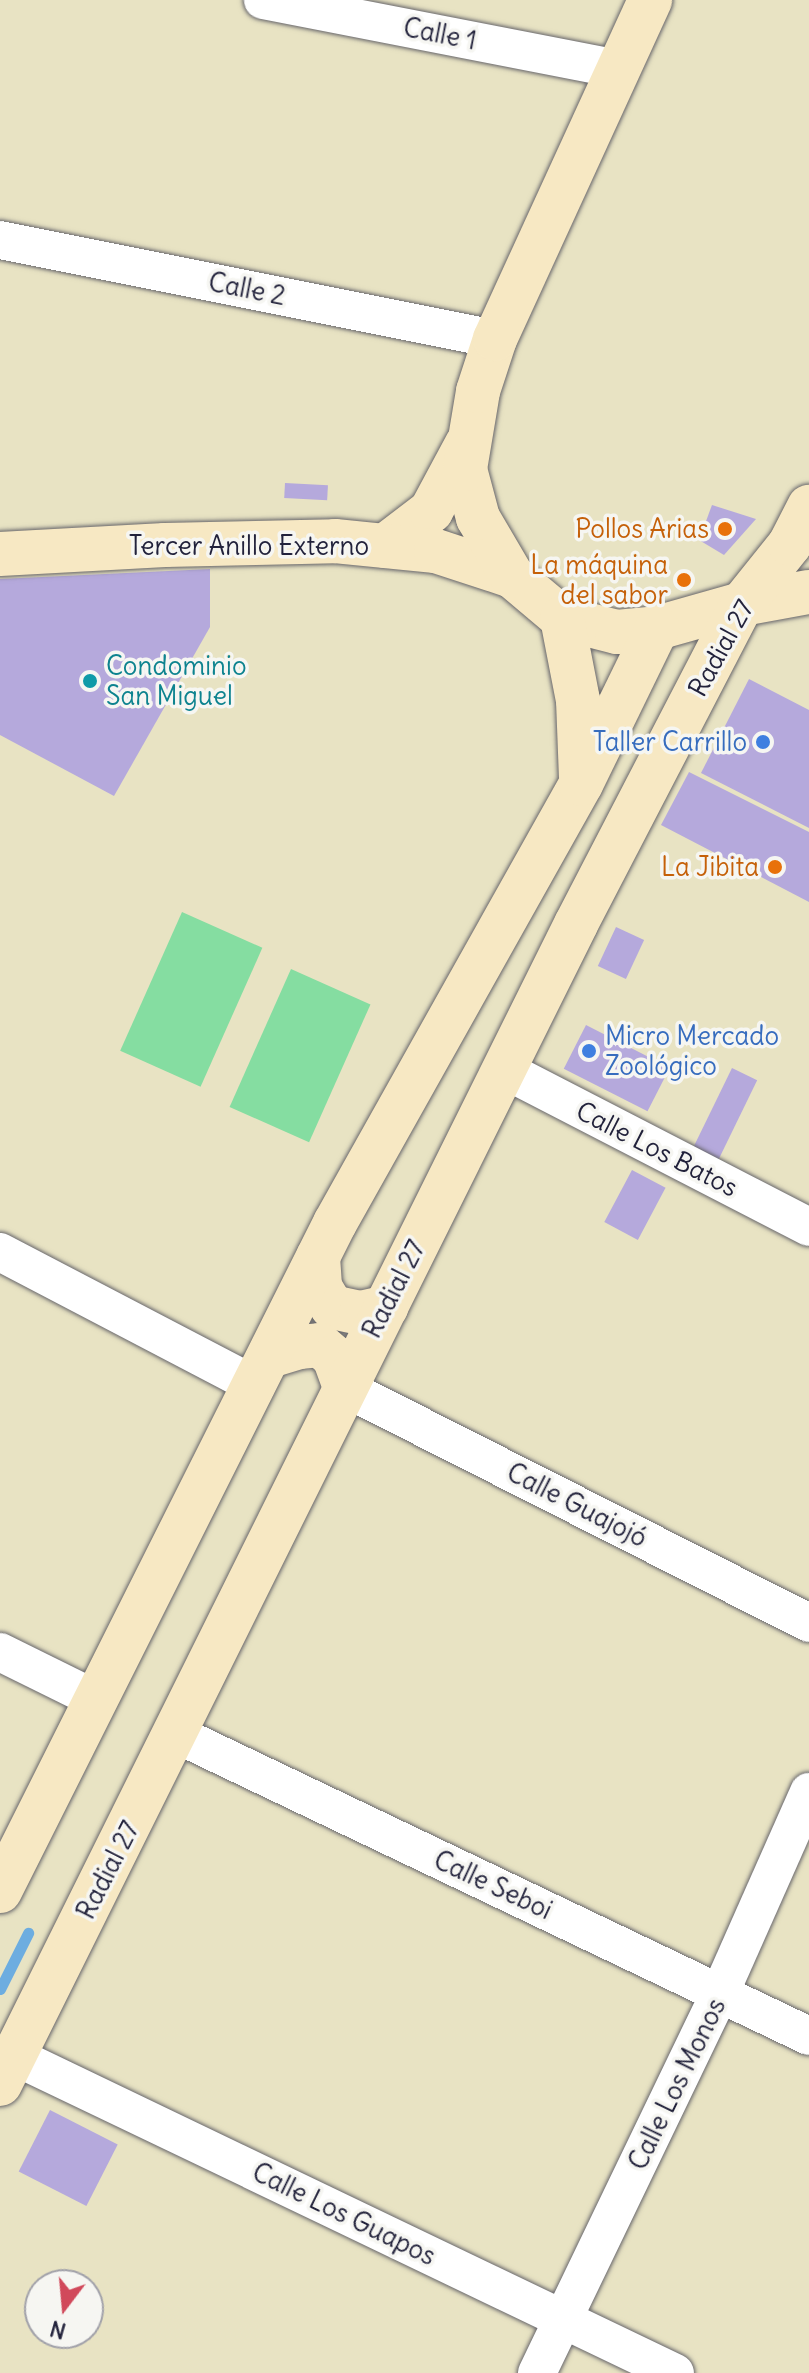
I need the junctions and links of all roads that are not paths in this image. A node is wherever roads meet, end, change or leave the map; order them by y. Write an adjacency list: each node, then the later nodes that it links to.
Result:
1 (263, 0): 3 (street, Calle 1)
2 (650, 0): 3 (street)
3 (617, 69): 5 (street)
4 (0, 240): 5 (street, Calle 2)
5 (495, 339): 6 (street)
6 (467, 444): 8 (street); 10 (street)
7 (809, 507): 12 (street, Radial 27)
8 (385, 546): 9 (street, Tercer Anillo Externo); 10 (street, Tercer Anillo Externo)
9 (0, 554)
10 (512, 576): 13 (street, Tercer Anillo Externo)
11 (809, 592): 12 (street, Tercer Anillo Externo)
12 (742, 604): 14 (street, Tercer Anillo Externo); 16 (street, Radial 27)
13 (562, 618): 14 (street, Tercer Anillo Externo); 15 (street)
14 (657, 628): 15 (street)
15 (581, 784): 16 (street); 20 (street)
16 (598, 881): 17 (street, Radial 27)
17 (505, 1070): 18 (street, Calle Los Batos); 21 (street, Radial 27)
18 (809, 1227)
19 (0, 1252): 22 (street)
20 (318, 1257): 21 (street); 22 (street)
21 (386, 1307): 23 (street, Radial 27)
22 (263, 1371): 23 (street); 26 (street)
23 (345, 1388): 24 (street, Calle Guajojó); 27 (street, Radial 27)
24 (809, 1623)
25 (0, 1652): 26 (street)
26 (97, 1700): 29 (street)
27 (176, 1734): 30 (street, Calle Seboi); 32 (street, Radial 27)
28 (809, 1792): 30 (street, Calle Los Monos)
29 (0, 1891)
30 (720, 1993): 31 (street, Calle Seboi); 33 (street, Calle Los Monos)
31 (809, 2036)
32 (7, 2070): 33 (street, Calle Los Guapos)
33 (563, 2319): 34 (street, Calle Los Monos); 35 (street, Calle Los Guapos)
34 (537, 2373)
35 (675, 2373)

